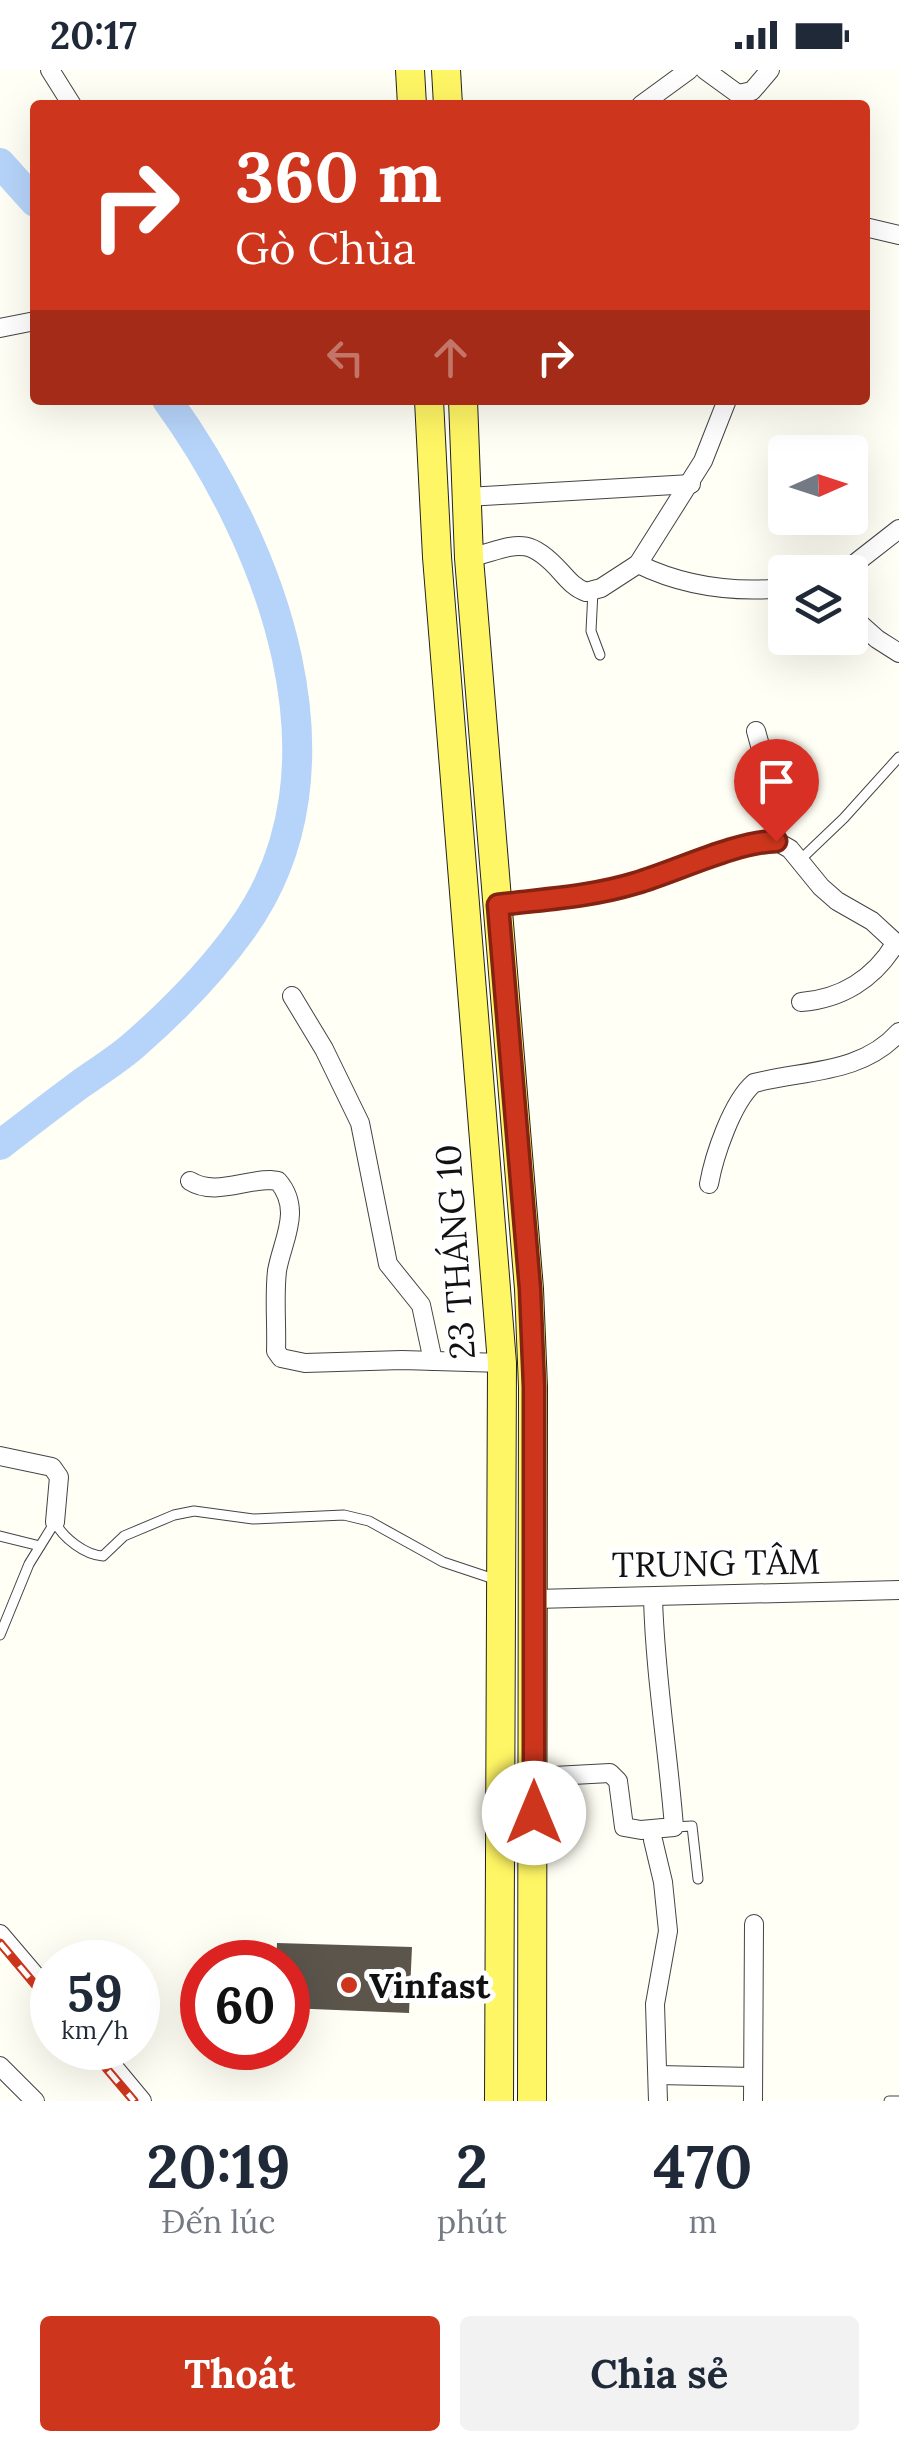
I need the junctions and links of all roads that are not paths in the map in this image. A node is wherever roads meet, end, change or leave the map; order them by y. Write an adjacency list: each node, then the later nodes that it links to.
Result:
1 (50, 70): 7 (street)
2 (410, 70): 8 (main road)
3 (446, 70): 9 (main road)
4 (688, 70): 10 (street)
5 (704, 70): 6 (street)
6 (770, 70)
7 (69, 100)
8 (412, 100)
9 (448, 100)
10 (648, 100)
11 (870, 228): 12 (street)
12 (899, 235)
13 (30, 322): 14 (street)
14 (0, 328)
15 (428, 405): 41 (main road, 23 THÁNG 10)
16 (463, 405): 19 (main road, 23 THÁNG 10)
17 (725, 405): 18 (street)
18 (691, 484): 19 (street); 23 (street)
19 (468, 497): 22 (main road, 23 THÁNG 10)
20 (899, 529): 21 (street)
21 (866, 555)
22 (470, 558): 25 (street); 33 (main road, 23 THÁNG 10)
23 (638, 564): 24 (street); 25 (street)
24 (768, 590)
25 (594, 592): 28 (lane)
26 (868, 629): 27 (street)
27 (899, 653)
28 (600, 655)
29 (756, 731): 31 (street)
30 (899, 756): 32 (lane)
31 (776, 841): 32 (street); 33 (street)
32 (799, 862): 34 (street)
33 (498, 905): 49 (main road, 23 THÁNG 10)
34 (897, 945): 36 (street)
35 (292, 996): 40 (street)
36 (801, 1002)
37 (899, 1032): 39 (street)
38 (190, 1181): 40 (street)
39 (709, 1184)
40 (433, 1360): 41 (street)
41 (502, 1363): 46 (main road, 23 THÁNG 10)
42 (0, 1456): 43 (street)
43 (55, 1522): 45 (lane); 46 (lane)
44 (0, 1536): 45 (lane)
45 (40, 1546): 50 (lane)
46 (501, 1590): 49 (main road); 64 (main road, 23 THÁNG 10)
47 (899, 1590): 48 (street, TRUNG TÂM)
48 (653, 1598): 49 (street, TRUNG TÂM); 52 (street)
49 (535, 1599): 51 (main road, 23 THÁNG 10)
50 (0, 1635)
51 (535, 1777): 52 (street); 65 (main road, 23 THÁNG 10)
52 (674, 1827): 54 (lane)
53 (653, 1840): 60 (street)
54 (698, 1879)
55 (754, 1924): 61 (street)
56 (0, 1934): 57 (street)
57 (30, 1969)
58 (0, 2066): 62 (street)
59 (116, 2070): 63 (street)
60 (658, 2075): 61 (street); 66 (street)
61 (753, 2077): 67 (street)
62 (35, 2101)
63 (142, 2101)
64 (498, 2101)
65 (532, 2101)
66 (658, 2101)
67 (753, 2101)
68 (888, 2101): 69 (lane)
69 (899, 2101)

